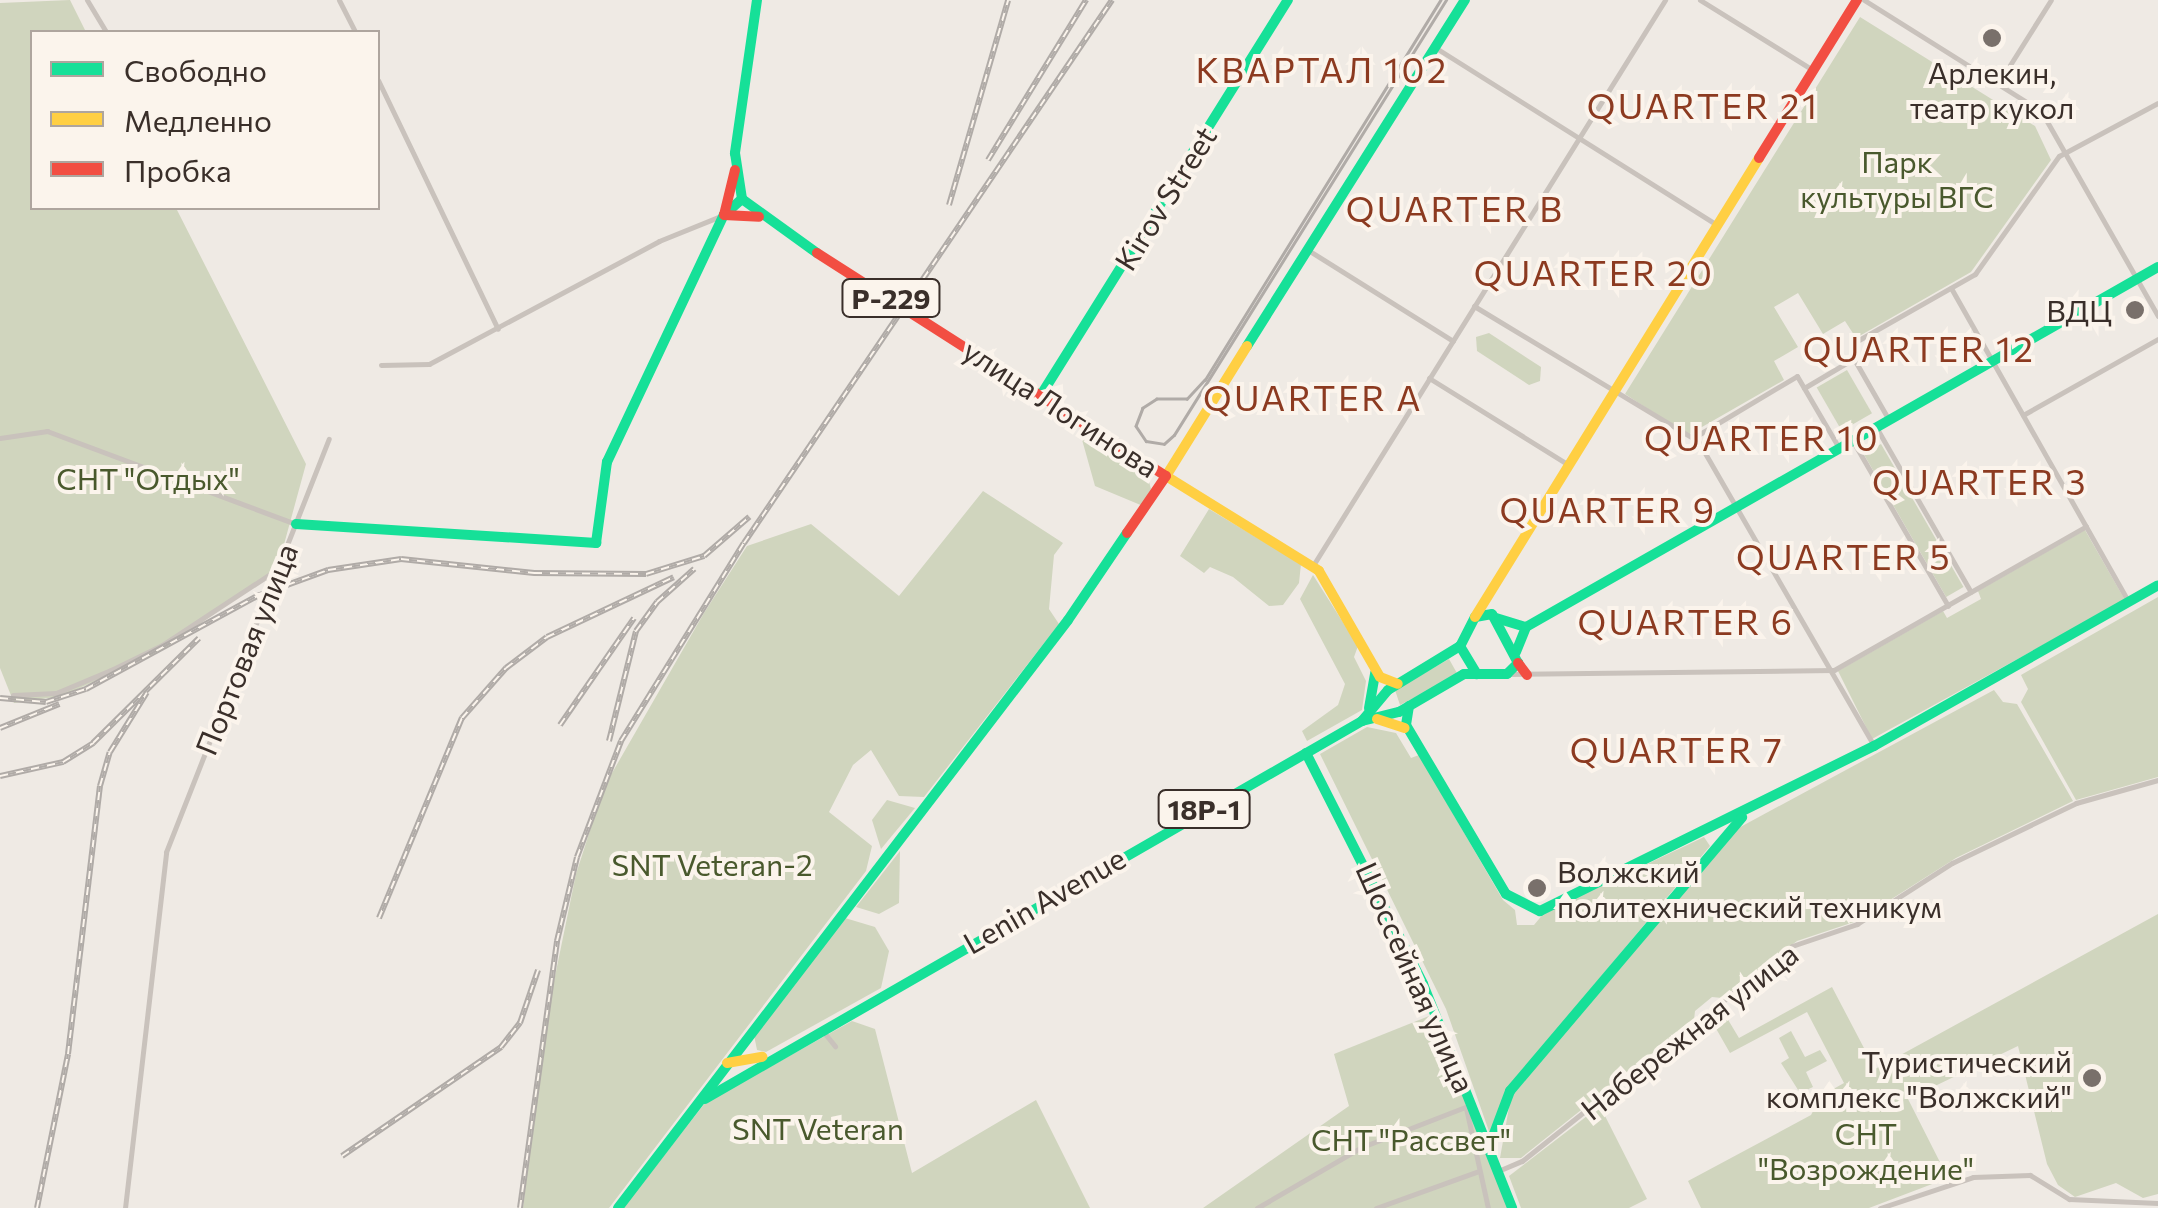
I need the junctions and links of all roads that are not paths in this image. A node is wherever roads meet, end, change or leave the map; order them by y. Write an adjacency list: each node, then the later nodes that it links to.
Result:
1 (87, 0): 10 (street)
2 (339, 0): 11 (street)
3 (757, 0): 19 (street)
4 (1288, 0): 39 (street, Kirov Street)
5 (1465, 0): 12 (street)
6 (1666, 0): 17 (street)
7 (1700, 0): 13 (street)
8 (1860, 0): 13 (street); 15 (street)
9 (2051, 0): 15 (street)
10 (105, 30)
11 (353, 30)
12 (1435, 48): 17 (street); 24 (street)
13 (1813, 70): 23 (street)
14 (380, 84): 30 (street)
15 (1998, 84): 18 (street)
16 (2158, 103): 18 (street)
17 (1579, 138): 23 (street); 28 (street)
18 (2064, 152): 26 (street); 27 (street)
19 (735, 170): 20 (street); 21 (street)
20 (742, 199): 21 (street, Портовая улица); 22 (street, улица Логинова / Р-229)
21 (724, 215): 22 (street); 30 (street); 51 (street, Портовая улица)
22 (763, 219): 39 (street, улица Логинова / Р-229)
23 (1717, 225): 38 (street)
24 (1308, 250): 31 (street); 49 (street)
25 (2158, 267): 26 (street)
26 (2136, 279): 29 (street); 34 (street)
27 (1952, 288): 33 (street); 34 (street)
28 (1474, 306): 31 (street); 38 (street)
29 (2158, 316)
30 (498, 328): 35 (street)
31 (1453, 340): 36 (street)
32 (2157, 342): 40 (street)
33 (1854, 359): 37 (street); 41 (street)
34 (1992, 362): 40 (street); 41 (street)
35 (381, 365)
36 (1430, 378): 48 (street); 53 (street)
37 (1804, 388): 44 (street); 47 (street)
38 (1613, 392): 44 (street); 48 (street)
39 (1042, 395): 49 (street, улица Логинова / Р-229)
40 (2023, 416): 52 (street)
41 (1888, 420): 42 (street)
42 (1876, 426): 46 (street); 56 (street)
43 (0, 438): 51 (street)
44 (1692, 438): 50 (street)
45 (329, 439): 51 (street)
46 (1853, 440): 47 (street); 59 (street)
47 (1839, 448): 50 (street)
48 (1568, 464): 57 (street)
49 (1166, 476): 53 (street, улица Логинова); 82 (street)
50 (1737, 507): 62 (street); 66 (street)
51 (296, 524): 54 (street, Портовая улица)
52 (2086, 526): 56 (street); 58 (street)
53 (1312, 567): 64 (street, улица Логинова)
54 (278, 568): 71 (street); 95 (street, Портовая улица)
55 (2158, 584): 58 (street)
56 (1971, 592): 59 (street)
57 (1487, 596): 60 (street); 61 (street)
58 (2129, 602): 75 (street)
59 (1948, 606): 66 (street)
60 (1475, 617): 61 (street); 63 (street)
61 (1495, 618): 62 (street); 65 (street)
62 (1526, 627): 65 (street)
63 (1460, 646): 67 (street); 70 (street, Lenin Avenue / 18Р-1)
64 (1367, 655): 70 (street); 73 (street)
65 (1516, 658): 68 (street); 69 (street)
66 (1828, 668): 69 (street); 75 (street)
67 (1477, 674): 68 (street); 72 (street, Lenin Avenue / 18Р-1)
68 (1507, 674): 69 (street)
69 (1527, 675)
70 (1398, 684): 73 (street, Lenin Avenue / 18Р-1)
71 (13, 696)
72 (1410, 705): 73 (street, Lenin Avenue / 18Р-1); 74 (street)
73 (1362, 720): 74 (street); 76 (street, Lenin Avenue / 18Р-1)
74 (1418, 745): 79 (street)
75 (1874, 746): 78 (street)
76 (1306, 752): 81 (street, Lenin Avenue / 18Р-1); 88 (street, Шоссейная улица)
77 (2158, 780): 92 (street, Набережная улица)
78 (1747, 812): 79 (street); 80 (street)
79 (1704, 833): 80 (street)
80 (1714, 849): 90 (street)
81 (820, 1028): 83 (street); 84 (street, Lenin Avenue / 18Р-1)
82 (752, 1030): 85 (street); 86 (street)
83 (835, 1046)
84 (779, 1052): 85 (street, Lenin Avenue / 18Р-1); 87 (street, Lenin Avenue / 18Р-1)
85 (766, 1056): 86 (street, Lenin Avenue / 18Р-1)
86 (731, 1063): 87 (street); 89 (street)
87 (749, 1070): 89 (street, Lenin Avenue / 18Р-1)
88 (1470, 1106): 90 (street, Шоссейная улица); 91 (street); 96 (street)
89 (690, 1110): 94 (street)
90 (1489, 1147): 92 (street, Шоссейная улица)
91 (1479, 1171): 97 (street); 98 (street)
92 (1498, 1171): 99 (street, Шоссейная улица)
93 (2158, 1203): 100 (street)
94 (619, 1206)
95 (125, 1208)
96 (1257, 1208)
97 (1376, 1208)
98 (1488, 1208)
99 (1512, 1208)
100 (1880, 1208)

